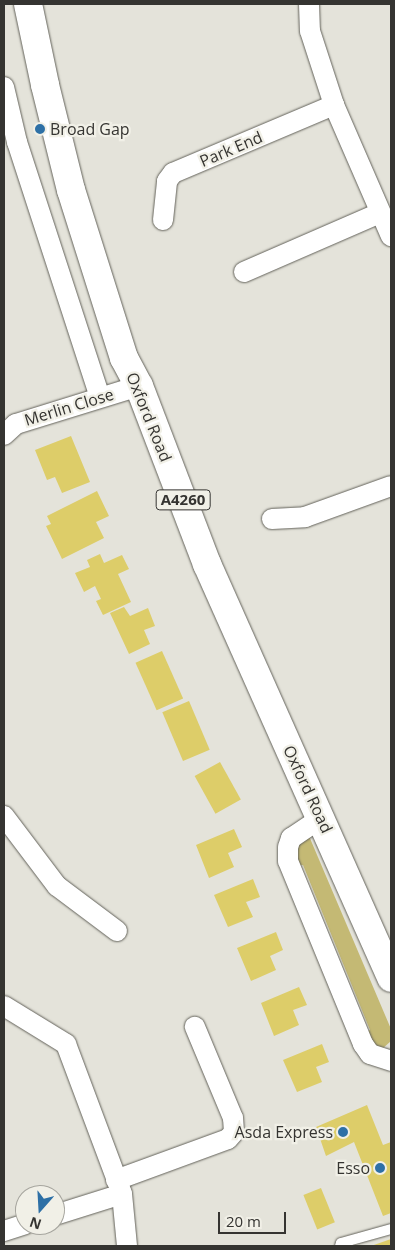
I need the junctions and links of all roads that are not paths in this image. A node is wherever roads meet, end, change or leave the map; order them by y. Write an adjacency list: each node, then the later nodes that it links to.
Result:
1 (28, 4): 9 (main road, Oxford Road / A4260)
2 (308, 4): 4 (street)
3 (4, 87): 10 (street)
4 (334, 105): 5 (street); 6 (street, Park End)
5 (380, 212): 7 (street); 8 (street)
6 (163, 220)
7 (391, 236)
8 (244, 272)
9 (138, 386): 10 (street, Merlin Close); 15 (main road, Oxford Road / A4260)
10 (100, 398): 11 (street, Merlin Close)
11 (4, 435)
12 (391, 486): 13 (street)
13 (272, 519)
14 (4, 816): 16 (street)
15 (321, 818): 17 (main road, Oxford Road / A4260); 20 (street)
16 (117, 931)
17 (391, 978)
18 (4, 1006): 21 (street)
19 (195, 1028): 21 (street)
20 (391, 1061)
21 (119, 1187): 22 (street); 24 (street)
22 (65, 1211)
23 (391, 1229): 25 (lane)
24 (127, 1246)
25 (340, 1246)

